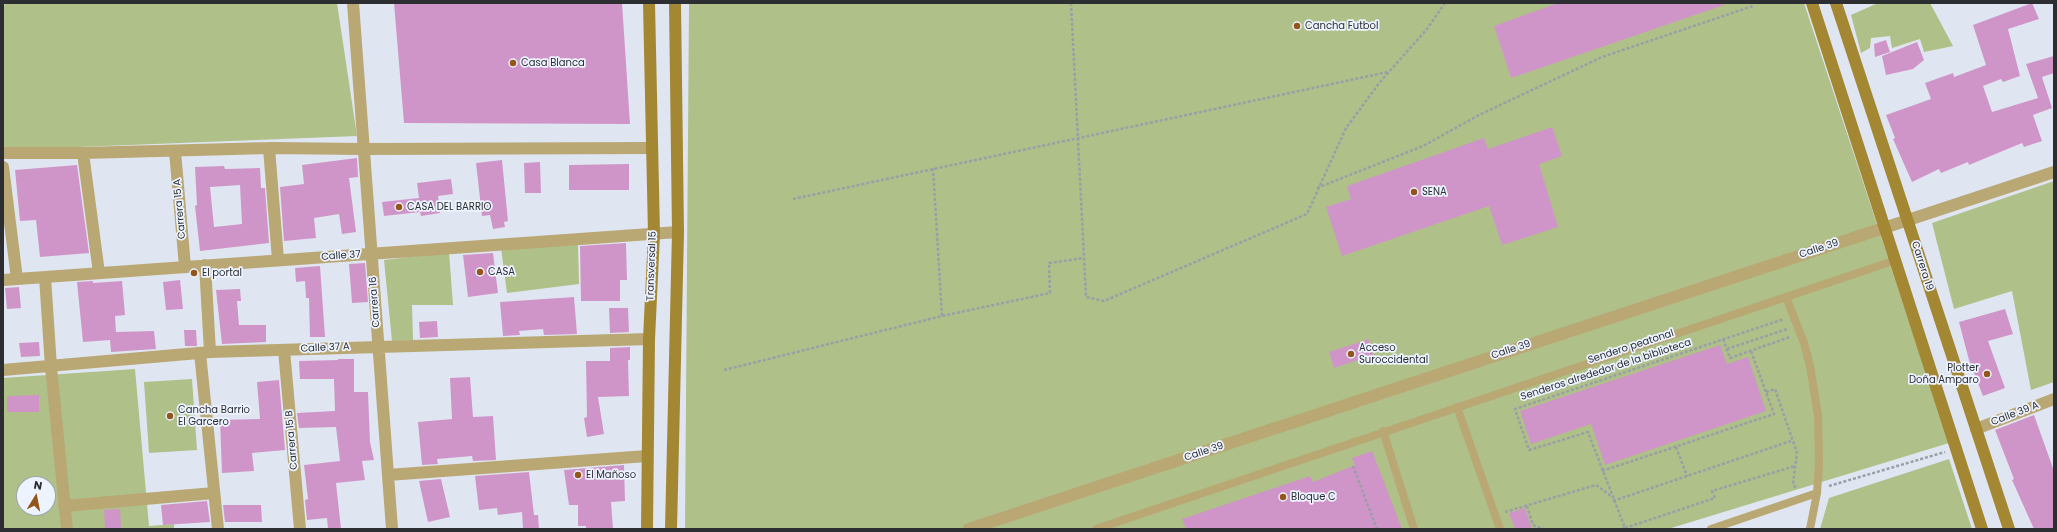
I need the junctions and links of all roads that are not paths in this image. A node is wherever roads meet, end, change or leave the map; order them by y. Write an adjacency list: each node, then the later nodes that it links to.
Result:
1 (352, 3): 8 (street, Carrera 16)
2 (649, 3): 7 (main road, Transversal 15)
3 (675, 3): 16 (main road)
4 (1812, 3): 15 (main road)
5 (1836, 3): 14 (main road, Carrera 19)
6 (269, 148): 8 (street); 9 (street); 19 (street)
7 (652, 148): 8 (street); 17 (main road, Transversal 15)
8 (364, 149): 18 (street, Carrera 16)
9 (175, 151): 11 (street); 22 (street, Carrera 15 A)
10 (3, 153): 11 (street)
11 (83, 153): 23 (street)
12 (3, 167): 25 (street)
13 (2054, 172): 14 (street, Calle 39)
14 (1907, 220): 15 (street, Calle 39); 36 (main road, Carrera 19)
15 (1884, 227): 20 (main road); 49 (street, Calle 39)
16 (678, 232): 17 (street, Calle 37); 48 (main road)
17 (654, 234): 18 (street, Calle 37); 28 (main road, Transversal 15)
18 (371, 254): 19 (street, Calle 37); 29 (street, Carrera 16)
19 (278, 260): 21 (street, Calle 37)
20 (1896, 260): 27 (lane); 55 (main road)
21 (205, 265): 22 (street, Calle 37); 31 (street)
22 (185, 267): 23 (street, Calle 37)
23 (99, 273): 24 (street, Calle 37)
24 (44, 277): 25 (street, Calle 37); 32 (street)
25 (17, 279): 26 (street, Calle 37)
26 (3, 280)
27 (1786, 297): 35 (lane); 40 (lane)
28 (648, 339): 29 (street, Calle 37 A); 38 (main road, Transversal 15)
29 (378, 346): 30 (street, Calle 37 A); 39 (street, Carrera 16)
30 (284, 350): 31 (street, Calle 37 A); 45 (street, Carrera 15 B)
31 (205, 352): 32 (street, Calle 37 A); 41 (street)
32 (51, 367): 33 (street, Calle 37 A); 42 (street)
33 (3, 370)
34 (2054, 399): 36 (street, Calle 39 A)
35 (1457, 407): 37 (lane); 52 (lane)
36 (1976, 428): 56 (main road, Carrera 19)
37 (1383, 431): 50 (lane); 51 (lane)
38 (647, 456): 39 (street); 47 (main road, Transversal 15)
39 (388, 475): 46 (street, Carrera 16)
40 (1817, 491): 53 (lane); 54 (lane)
41 (214, 493): 42 (street); 44 (street)
42 (64, 506): 43 (street)
43 (67, 529)
44 (218, 529)
45 (300, 529)
46 (392, 529)
47 (647, 529)
48 (671, 529)
49 (969, 529)
50 (1096, 529)
51 (1414, 529)
52 (1500, 529)
53 (1711, 529)
54 (1810, 529)
55 (1982, 529)
56 (2009, 529)

